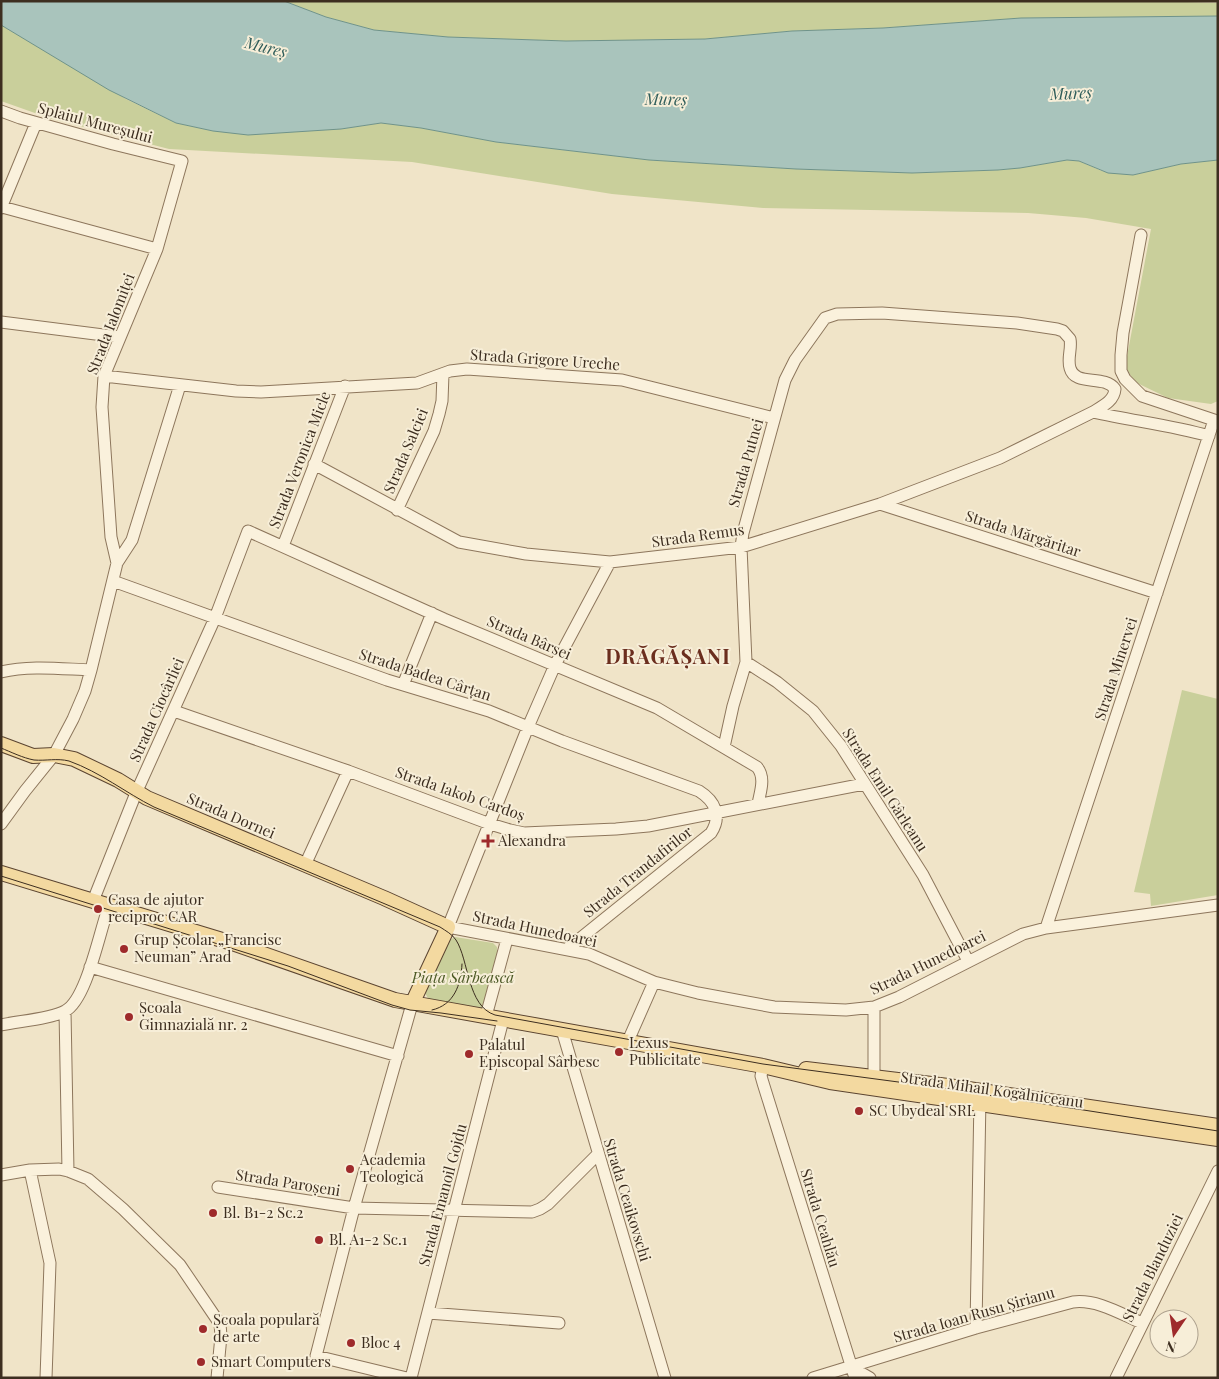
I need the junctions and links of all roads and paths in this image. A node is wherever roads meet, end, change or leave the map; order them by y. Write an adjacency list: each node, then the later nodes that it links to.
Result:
1 (1, 111): 2 (street, Splaiul Mureșului)
2 (36, 123): 3 (street, Splaiul Mureșului); 4 (street)
3 (182, 161): 6 (street, Strada Ialomiței)
4 (2, 207): 6 (street)
5 (1141, 235): 16 (street)
6 (157, 249): 9 (street, Strada Ialomiței)
7 (825, 318): 14 (street, Strada Remus); 15 (street, Strada Putnei)
8 (1, 322): 9 (street)
9 (119, 337): 11 (street, Strada Ialomiței)
10 (443, 374): 13 (street, Strada Grigore Ureche); 15 (street, Strada Grigore Ureche); 20 (street, Strada Salciei)
11 (104, 376): 12 (street, Strada Grigore Ureche); 22 (street, Strada Ialomiței)
12 (180, 385): 13 (street, Strada Grigore Ureche); 23 (street)
13 (345, 386): 18 (street, Strada Veronica Micle)
14 (1088, 414): 17 (street); 19 (street, Strada Remus)
15 (774, 418): 25 (street, Strada Putnei)
16 (1216, 421): 17 (street, Strada Minervei)
17 (1209, 436): 29 (street, Strada Minervei)
18 (314, 464): 20 (street, Strada Remus); 24 (street, Strada Veronica Micle)
19 (880, 504): 25 (street, Strada Remus); 29 (street, Strada Mărgăritar)
20 (398, 510): 26 (street, Strada Remus)
21 (248, 531): 24 (street, Strada Bârsei); 31 (street, Strada Ciocârliei)
22 (111, 537): 23 (street); 27 (street, Strada Ialomiței)
23 (132, 540): 27 (street)
24 (283, 546): 30 (street, Strada Bârsei)
25 (741, 547): 26 (street, Strada Remus); 32 (street, Strada Putnei)
26 (610, 562): 33 (street)
27 (117, 563): 28 (street)
28 (113, 581): 31 (street, Strada Badea Cârțan); 34 (street)
29 (1157, 593): 55 (street, Strada Minervei)
30 (432, 613): 33 (street, Strada Bârsei); 36 (street)
31 (215, 618): 36 (street, Strada Badea Cârțan); 37 (street, Strada Ciocârliei)
32 (746, 662): 40 (street, Strada Putnei); 43 (street, Strada Emil Gârleanu)
33 (555, 666): 38 (street); 40 (street, Strada Bârsei)
34 (91, 670): 35 (street); 41 (street)
35 (1, 672)
36 (403, 684): 38 (street, Strada Badea Cârțan)
37 (174, 711): 42 (street, Strada Iakob Cardoș); 44 (street, Strada Ciocârliei)
38 (528, 727): 46 (street, Strada Badea Cârțan); 48 (street)
39 (1, 744): 41 (main road, Strada Dornei)
40 (724, 746): 45 (street, Strada Bârsei)
41 (54, 755): 44 (main road, Strada Dornei); 47 (street)
42 (348, 772): 48 (street, Strada Iakob Cardoș); 49 (street)
43 (864, 784): 45 (street, Strada Iakob Cardoș); 58 (street, Strada Emil Gârleanu)
44 (136, 793): 49 (main road, Strada Dornei); 51 (street, Strada Ciocârliei)
45 (758, 804): 46 (street, Strada Iakob Cardoș)
46 (716, 813): 48 (street, Strada Iakob Cardoș); 57 (street, Strada Trandafirilor)
47 (1, 824)
48 (490, 824): 54 (street)
49 (305, 864): 54 (main road, Strada Dornei)
50 (1, 873): 51 (main road, Strada Mihail Kogălniceanu)
51 (93, 901): 53 (main road, Strada Mihail Kogălniceanu)
52 (1218, 905): 55 (street, Strada Hunedoarei)
53 (109, 906): 59 (street); 61 (main road, Strada Mihail Kogălniceanu)
54 (448, 927): 56 (street, Strada Hunedoarei); 61 (main road)
55 (1046, 928): 58 (street, Strada Hunedoarei)
56 (507, 939): 57 (street, Strada Hunedoarei); 64 (street)
57 (567, 949): 60 (street, Strada Hunedoarei)
58 (968, 961): 62 (street, Strada Hunedoarei)
59 (90, 967): 63 (street); 69 (street)
60 (654, 982): 62 (street, Strada Hunedoarei); 68 (street)
61 (412, 1004): 64 (main road, Strada Mihail Kogălniceanu); 69 (street)
62 (874, 1007): 71 (street)
63 (65, 1012): 66 (street); 77 (street)
64 (486, 1016): 65 (main road, Strada Mihail Kogălniceanu)
65 (503, 1020): 67 (main road, Strada Mihail Kogălniceanu); 82 (street, Strada Emanoil Gojdu)
66 (1, 1025)
67 (562, 1030): 68 (main road, Strada Mihail Kogălniceanu); 75 (street, Strada Ceaikovschi)
68 (628, 1041): 70 (main road, Strada Mihail Kogălniceanu)
69 (398, 1056): 81 (street)
70 (763, 1066): 71 (main road, Strada Mihail Kogălniceanu); 72 (main road, Strada Mihail Kogălniceanu); 87 (street, Strada Ceahlău)
71 (874, 1077): 72 (main road, Strada Mihail Kogălniceanu)
72 (980, 1097): 73 (main road, Strada Mihail Kogălniceanu); 74 (main road, Strada Mihail Kogălniceanu); 86 (street)
73 (1218, 1126)
74 (1218, 1139)
75 (598, 1154): 82 (street, Strada Paroșeni); 91 (street, Strada Ceaikovschi)
76 (30, 1170): 77 (street); 79 (street); 88 (street)
77 (68, 1170): 89 (street)
78 (1218, 1171): 85 (street, Strada Blanduziei)
79 (1, 1175)
80 (218, 1187): 81 (street, Strada Paroșeni)
81 (354, 1208): 82 (street, Strada Paroșeni); 90 (street)
82 (455, 1210): 83 (street, Strada Emanoil Gojdu)
83 (428, 1313): 84 (street); 90 (street, Strada Emanoil Gojdu)
84 (559, 1323)
85 (1142, 1323): 86 (street, Strada Ioan Rusu Șirianu); 94 (street, Strada Blanduziei)
86 (976, 1328): 87 (street, Strada Ioan Rusu Șirianu)
87 (853, 1372): 92 (street, Strada Ioan Rusu Șirianu); 93 (street)
88 (46, 1378)
89 (217, 1378)
90 (409, 1378)
91 (665, 1378)
92 (813, 1378)
93 (870, 1378)
94 (1116, 1378)

